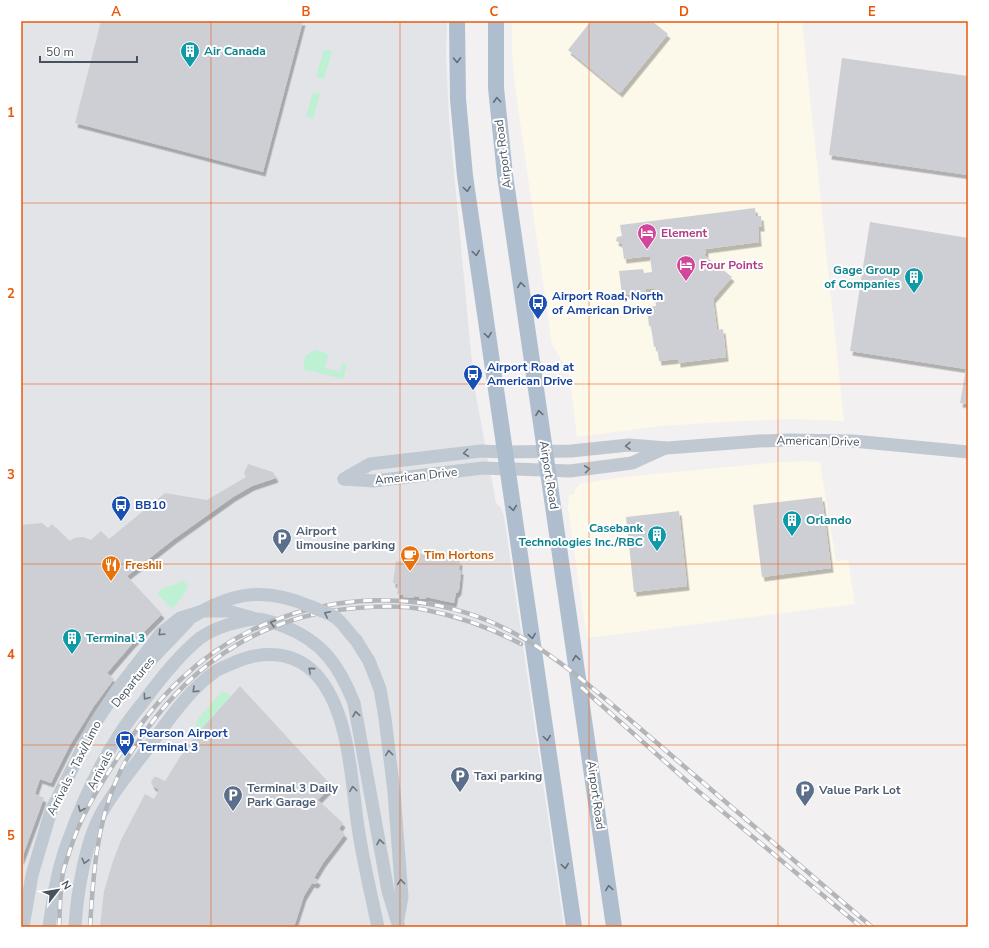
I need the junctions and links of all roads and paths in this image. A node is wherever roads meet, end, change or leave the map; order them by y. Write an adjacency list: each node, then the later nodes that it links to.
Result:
1 (457, 21): 4 (main road, one-way to 4)
2 (496, 21): 5 (main road, Airport Road, one-way to 2)
3 (667, 448): 5 (street, American Drive, one-way to 5); 6 (street, American Drive); 8 (street, American Drive, one-way to 3)
4 (505, 452): 5 (street, American Drive); 7 (main road); 7 (street, American Drive, one-way to 7)
5 (546, 452): 8 (main road, Airport Road)
6 (968, 452)
7 (507, 469): 8 (street, American Drive); 16 (main road, one-way to 16)
8 (548, 470): 17 (main road, Airport Road, one-way to 8)
9 (256, 619): 10 (street, Arrivals - Taxi/Limo, one-way to 9); 11 (street, Arrivals - Taxi/Limo, one-way to 11); 13 (street, Arrivals, one-way to 13)
10 (398, 924): 12 (street, Departures, one-way to 12, bridge)
11 (23, 927)
12 (29, 927)
13 (49, 927)
14 (76, 927): 15 (street, one-way to 14)
15 (378, 927)
16 (574, 927)
17 (614, 927)

